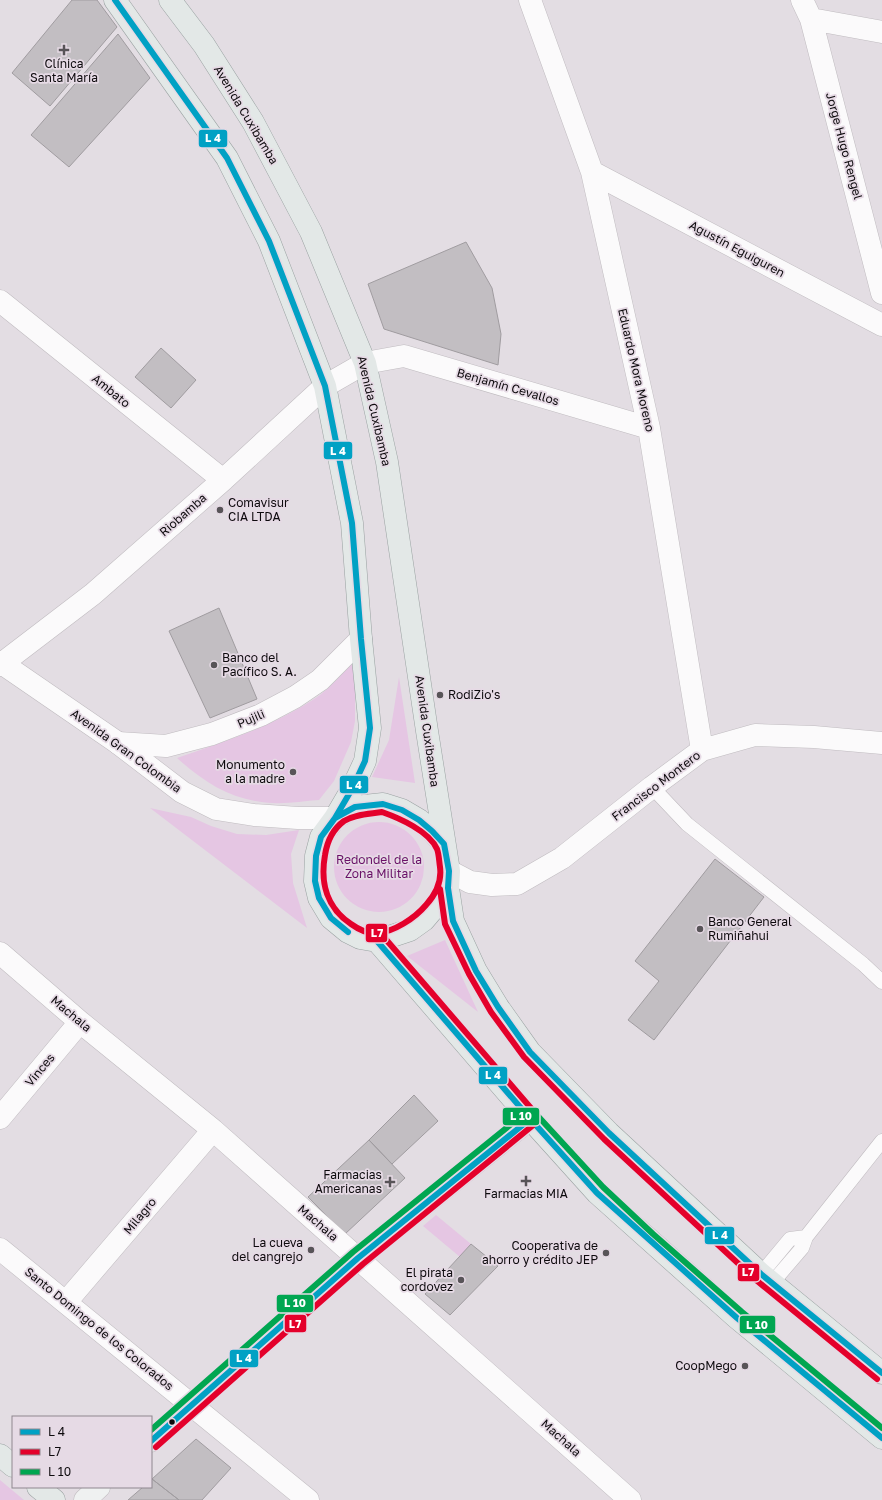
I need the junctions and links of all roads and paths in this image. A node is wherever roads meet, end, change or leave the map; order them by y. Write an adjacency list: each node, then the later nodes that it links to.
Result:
1 (115, 0): 11 (main road)
2 (170, 0): 10 (main road, Avenida Cuxibamba)
3 (530, 0): 6 (street, Eduardo Mora Moreno)
4 (806, 10): 5 (street); 7 (street, Jorge Hugo Rengel)
5 (882, 32)
6 (592, 172): 9 (street, Agustín Eguiguren); 12 (street, Eduardo Mora Moreno)
7 (882, 292)
8 (0, 301): 13 (street, Ambato)
9 (882, 325)
10 (365, 363): 11 (street, Riobamba); 12 (street, Benjamín Cevallos); 21 (main road, Avenida Cuxibamba)
11 (326, 386): 13 (street, Riobamba); 14 (main road)
12 (649, 428): 18 (street, Eduardo Mora Moreno)
13 (223, 480): 15 (street, Riobamba)
14 (361, 639): 16 (street, Pujili); 20 (main road)
15 (1, 664): 16 (street, Avenida Gran Colombia)
16 (118, 743): 20 (street, Avenida Gran Colombia)
17 (882, 743): 18 (street, Francisco Montero)
18 (702, 750): 19 (street, Francisco Montero)
19 (652, 787): 22 (street, Francisco Montero); 25 (lane)
20 (335, 818): 21 (main road); 23 (main road)
21 (444, 844): 22 (main road)
22 (448, 880): 23 (main road); 33 (main road)
23 (376, 941): 28 (main road)
24 (0, 953): 26 (street, Machala)
25 (882, 982)
26 (80, 1022): 27 (street, Vinces); 29 (street, Machala)
27 (0, 1118)
28 (530, 1119): 32 (main road); 37 (main road)
29 (213, 1130): 32 (street, Machala); 34 (street, Milagro)
30 (882, 1141): 33 (lane)
31 (0, 1249): 34 (street, Santo Domingo de los Colorados)
32 (358, 1258): 36 (main road); 46 (street, Machala)
33 (766, 1278): 35 (main road)
34 (66, 1302): 36 (street, Santo Domingo de los Colorados)
35 (882, 1373)
36 (192, 1404): 38 (main road); 45 (street, Santo Domingo de los Colorados)
37 (882, 1438)
38 (152, 1440)
39 (0, 1455): 40 (main road)
40 (12, 1465)
41 (39, 1488): 43 (main road)
42 (98, 1488): 44 (main road)
43 (54, 1500)
44 (85, 1500)
45 (308, 1500)
46 (630, 1500)

